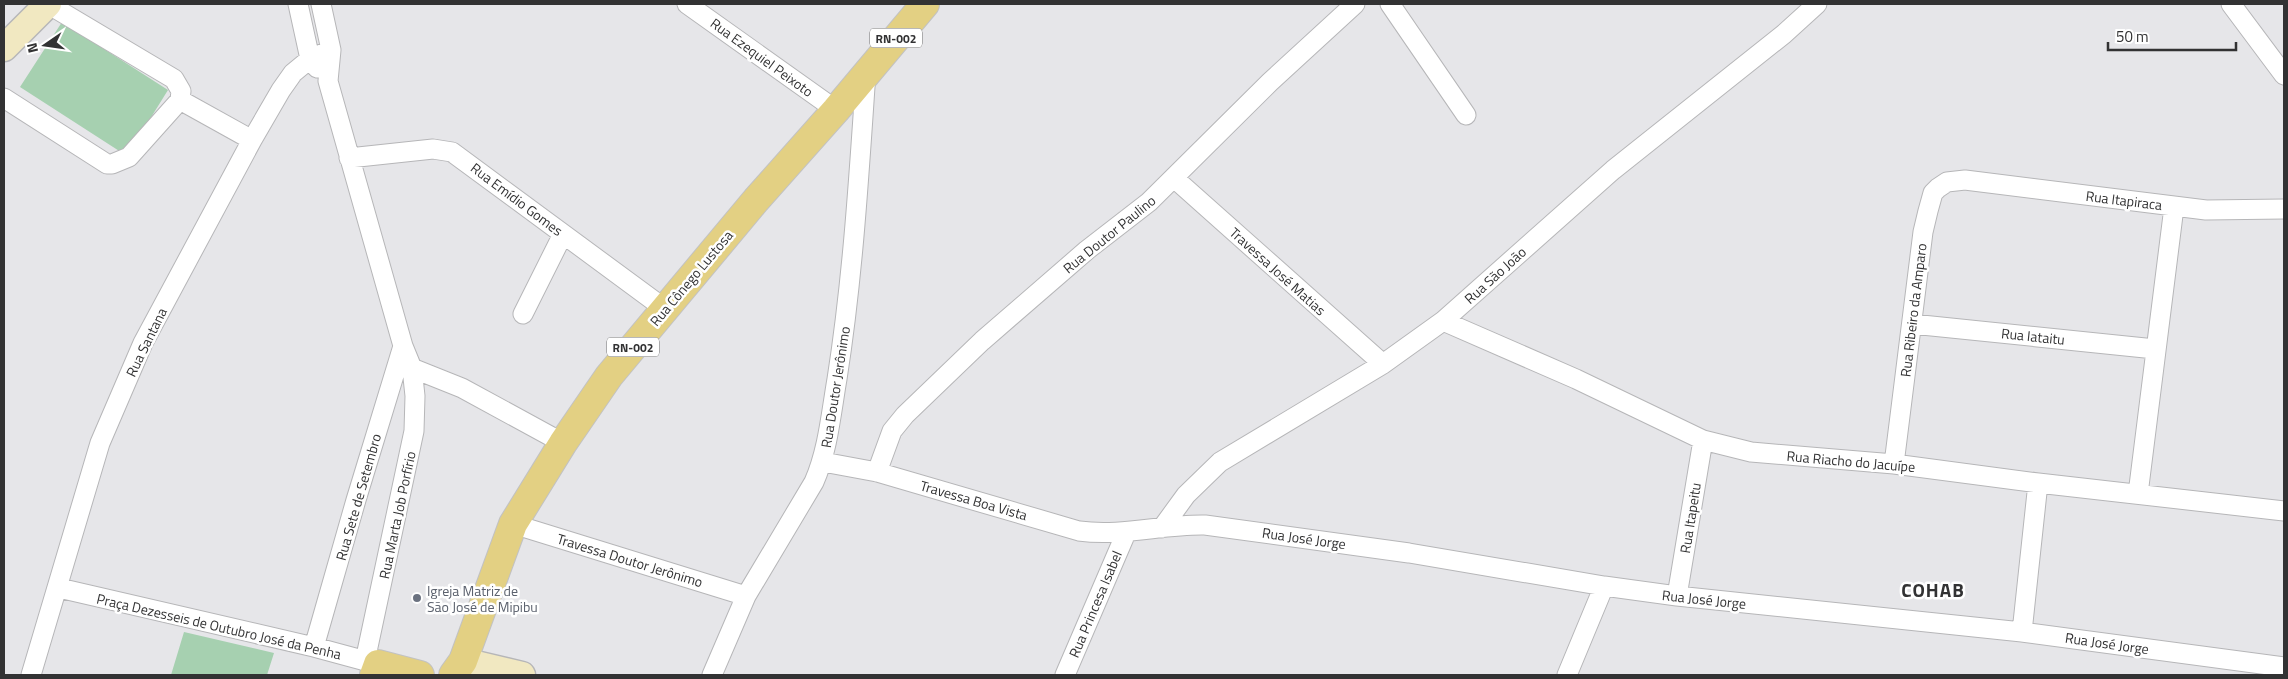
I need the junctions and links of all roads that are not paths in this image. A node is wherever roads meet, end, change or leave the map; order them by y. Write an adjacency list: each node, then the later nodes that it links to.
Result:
1 (48, 4): 10 (main road); 17 (street)
2 (298, 4): 12 (street)
3 (321, 4): 11 (street)
4 (688, 4): 18 (street, Rua Ezequiel Peixoto)
5 (925, 4): 13 (main road, RN-002)
6 (1390, 4): 19 (street)
7 (1817, 4): 29 (street, Rua São João)
8 (2231, 4): 14 (street)
9 (1345, 7): 22 (street, Rua Doutor Paulino)
10 (4, 48)
11 (331, 50): 12 (street, Rua Santana); 15 (street)
12 (310, 59): 15 (street); 20 (street, Rua Santana)
13 (866, 72): 18 (main road, Rua Cônego Lustosa / RN-002); 36 (street, Rua Doutor Jerônimo)
14 (2284, 75)
15 (328, 81): 21 (street, Rua Sete de Setembro)
16 (4, 98): 17 (street)
17 (180, 100): 20 (street)
18 (836, 110): 27 (main road, Rua Cônego Lustosa / RN-002)
19 (1466, 115)
20 (252, 140): 46 (street, Rua Santana)
21 (349, 158): 26 (street, Rua Emídio Gomes); 33 (street, Rua Sete de Setembro)
22 (1174, 178): 32 (street, Travessa José Matias); 38 (street, Rua Doutor Paulino)
23 (1965, 180): 24 (street, Rua Itapiraca); 30 (street, Rua Ribeiro da Amparo)
24 (2174, 207): 25 (street, Rua Itapiraca); 31 (street)
25 (2284, 209)
26 (563, 234): 27 (street, Rua Emídio Gomes); 28 (street)
27 (665, 309): 35 (main road, Rua Cônego Lustosa / RN-002)
28 (523, 314)
29 (1443, 321): 32 (street, Rua São João); 34 (street, Rua Riacho do Jacuípe)
30 (1912, 324): 31 (street, Rua Iataitu); 37 (street, Rua Ribeiro da Amparo)
31 (2155, 349): 40 (street)
32 (1382, 364): 43 (street, Rua São João)
33 (403, 368): 35 (street); 50 (street, Rua Sete de Setembro); 51 (street, Rua Marta Job Porfírio)
34 (1703, 440): 37 (street, Rua Riacho do Jacuípe); 48 (street, Rua Itapeitu)
35 (563, 443): 42 (main road, Rua Cônego Lustosa / RN-002)
36 (823, 462): 38 (street, Travessa Boa Vista); 47 (street, Rua Doutor Jerônimo)
37 (1894, 464): 39 (street, Rua Riacho do Jacuípe)
38 (877, 472): 44 (street, Travessa Boa Vista)
39 (2038, 483): 40 (street, Rua Riacho do Jacuípe); 49 (street)
40 (2138, 494): 41 (street, Rua Riacho do Jacuípe)
41 (2284, 510)
42 (513, 524): 47 (street, Travessa Doutor Jerônimo); 53 (main road, Rua Cônego Lustosa / RN-002)
43 (1162, 528): 44 (street, Rua José Jorge); 45 (street, Rua José Jorge)
44 (1126, 533): 58 (street, Rua Princesa Isabel)
45 (1604, 586): 48 (street, Rua José Jorge); 59 (street)
46 (59, 588): 50 (street, Praça Dezesseis de Outubro José da Penha); 54 (street, Rua Santana)
47 (746, 596): 57 (street, Rua Doutor Jerônimo)
48 (1677, 596): 49 (street, Rua José Jorge)
49 (2022, 632): 52 (street, Rua José Jorge)
50 (314, 647): 51 (street, Praça Dezesseis de Outubro José da Penha)
51 (373, 667): 55 (main road)
52 (2284, 667)
53 (458, 668): 56 (main road)
54 (32, 675)
55 (420, 675)
56 (522, 675)
57 (712, 675)
58 (1065, 675)
59 (1567, 675)

